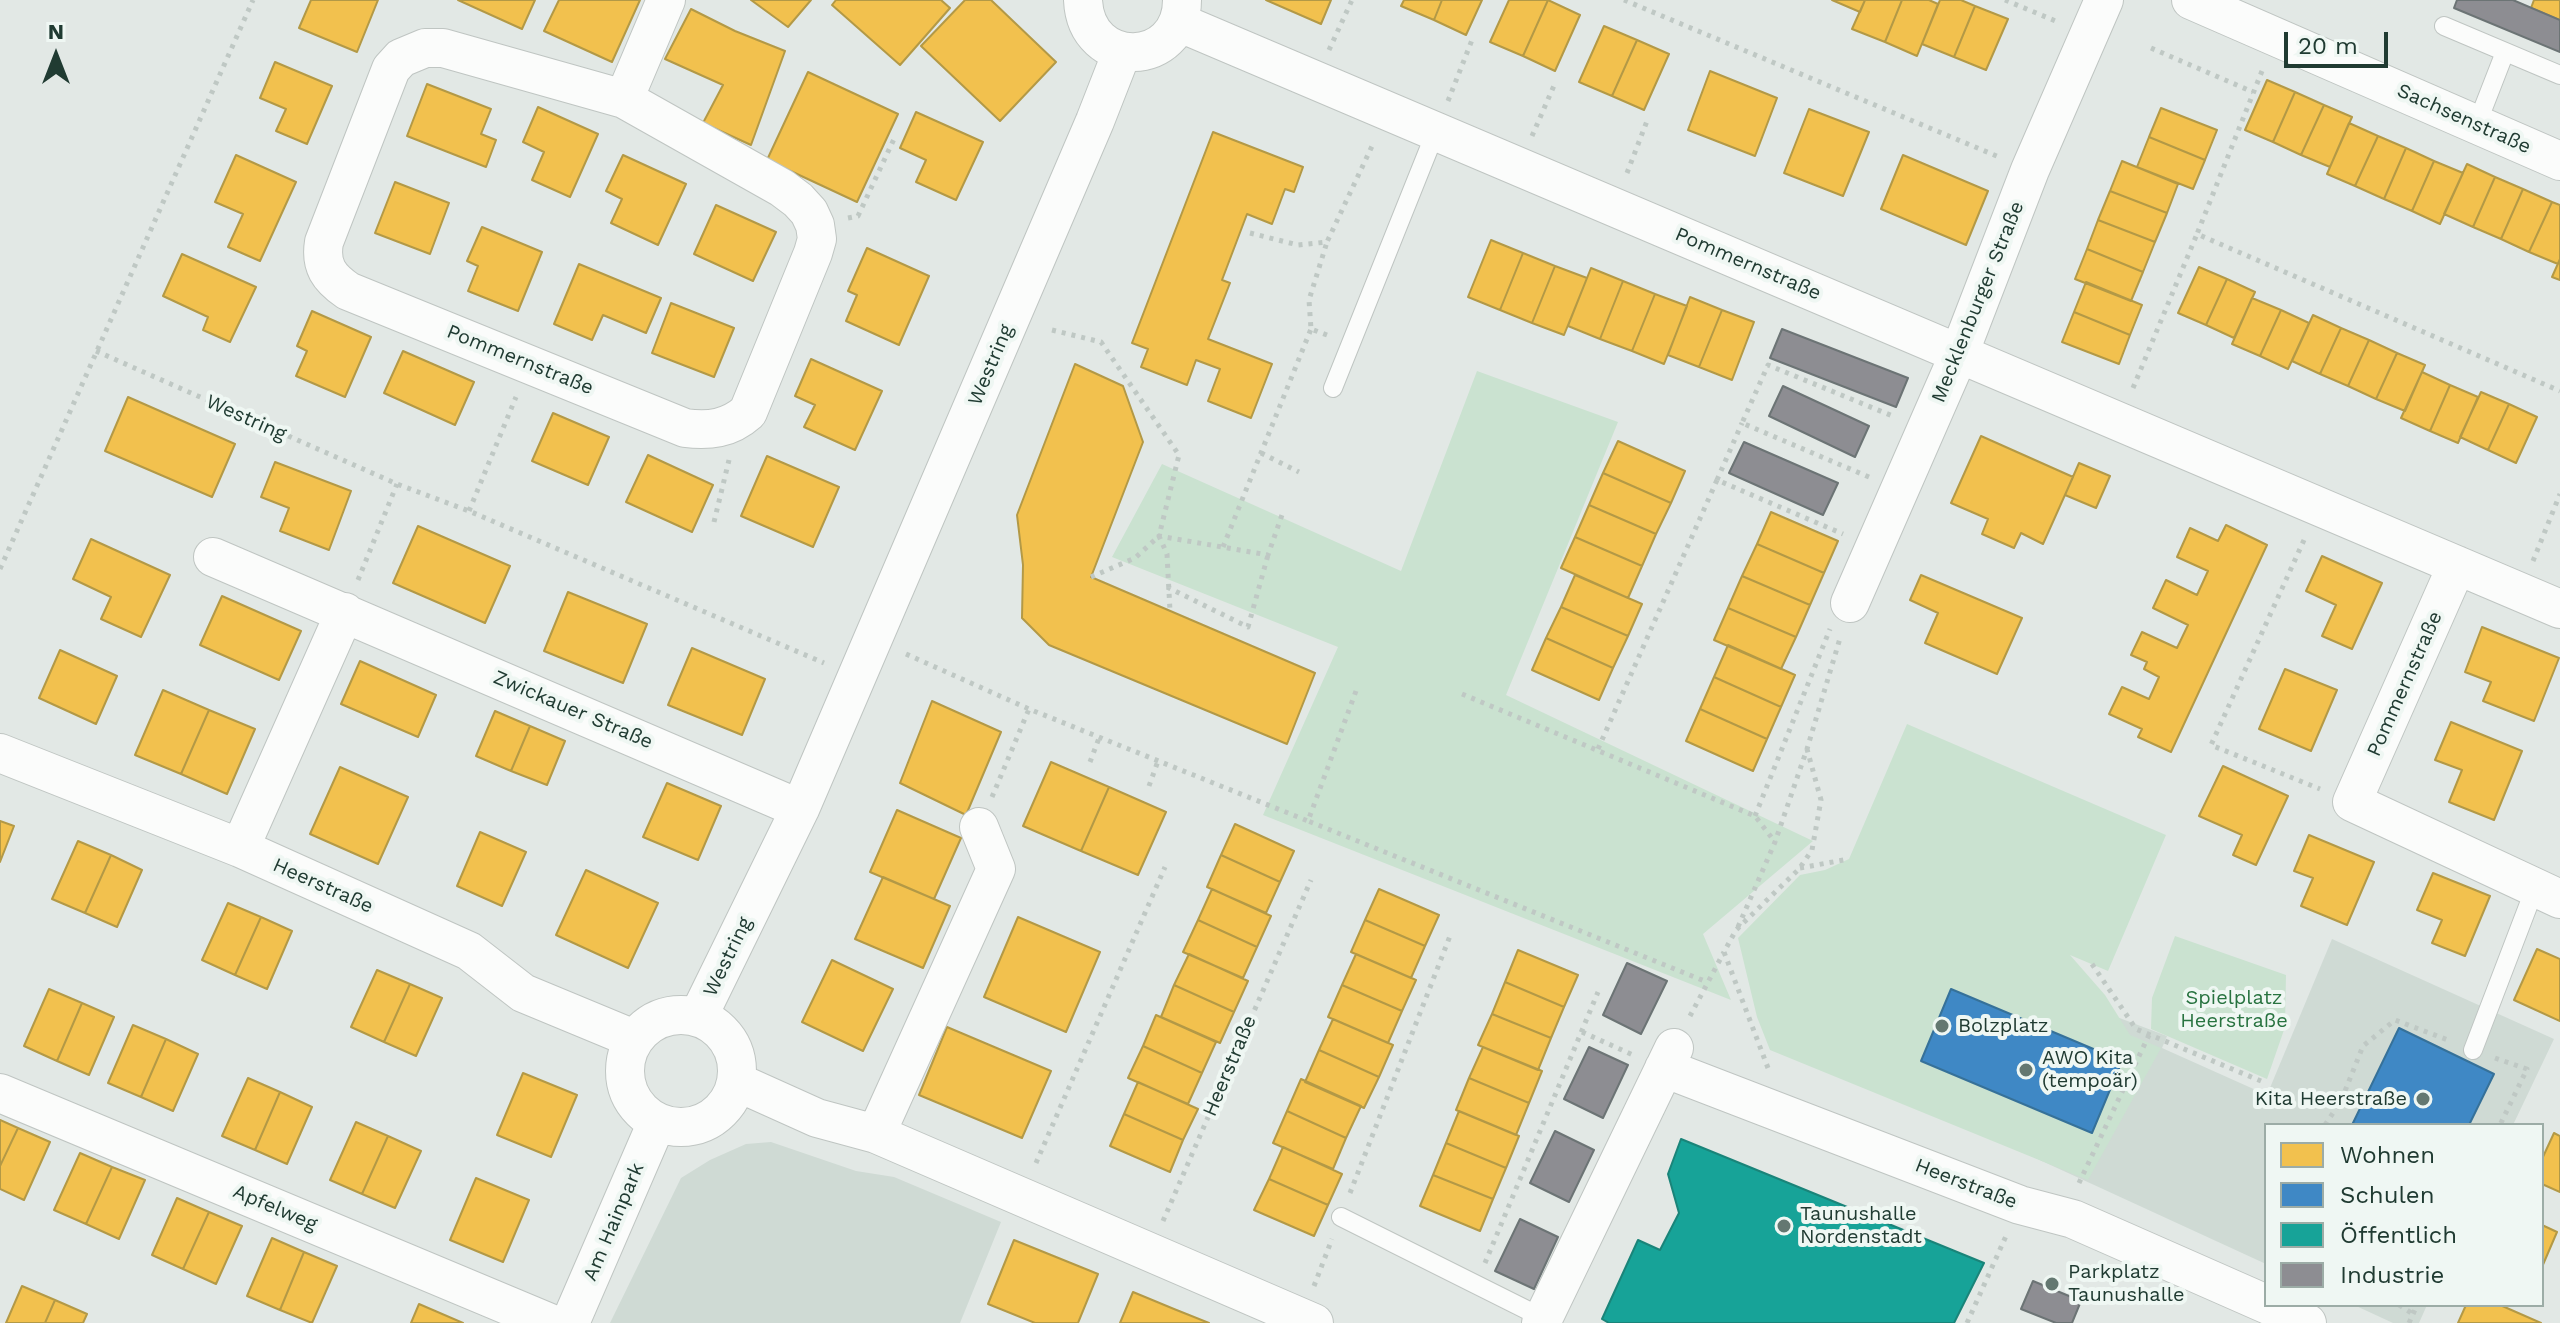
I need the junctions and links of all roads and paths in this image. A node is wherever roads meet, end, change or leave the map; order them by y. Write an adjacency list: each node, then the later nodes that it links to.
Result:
1 (253, 0): 38 (path)
2 (666, 0): 21 (street)
3 (1083, 0): 15 (street)
4 (1352, 0): 18 (path)
5 (1624, 0): 29 (path)
6 (2005, 0): 11 (path)
7 (2104, 0): 11 (street, Mecklenburger Straße)
8 (2191, 0): 12 (street, Sachsenstraße)
9 (1180, 11): 15 (street); 18 (street, Pommernstraße)
10 (2444, 26): 16 (lane)
11 (2088, 35): 29 (street, Mecklenburger Straße)
12 (2276, 36): 20 (path); 24 (street, Sachsenstraße)
13 (1472, 40): 25 (path)
14 (2151, 48): 20 (path)
15 (1122, 52): 71 (street, Westring)
16 (2505, 52): 17 (lane); 24 (lane)
17 (2560, 75)
18 (1316, 81): 22 (street, Pommernstraße)
19 (1556, 81): 28 (path)
20 (2253, 92): 33 (path)
21 (624, 99): 31 (street, Pommernstraße); 40 (street, Pommernstraße)
22 (1389, 112): 25 (street, Pommernstraße); 34 (path)
23 (1647, 121): 30 (path)
24 (2477, 124): 27 (street, Sachsenstraße)
25 (1436, 131): 28 (street, Pommernstraße); 37 (lane)
26 (894, 139): 31 (path)
27 (2560, 161)
28 (1519, 167): 30 (street, Pommernstraße)
29 (2030, 170): 39 (street, Mecklenburger Straße)
30 (1613, 207): 39 (street, Pommernstraße)
31 (815, 225): 43 (street)
32 (1250, 233): 34 (path)
33 (2197, 234): 42 (path); 44 (path)
34 (1327, 242): 35 (path)
35 (1311, 329): 37 (path); 47 (path)
36 (1052, 330): 57 (path)
37 (1351, 344): 41 (lane)
38 (96, 351): 50 (path, Westring); 63 (path)
39 (1959, 354): 44 (street, Pommernstraße); 46 (street, Mecklenburger Straße)
40 (530, 363): 43 (street, Pommernstraße); 54 (path)
41 (1333, 388)
42 (2560, 391)
43 (739, 420): 56 (path)
44 (2119, 421): 53 (street, Pommernstraße)
45 (1742, 423): 46 (path); 49 (path); 51 (path)
46 (1926, 429): 51 (street, Mecklenburger Straße)
47 (1261, 453): 48 (path); 58 (path)
48 (1299, 472)
49 (1717, 480): 59 (path); 77 (path)
50 (397, 484): 54 (path, Westring); 70 (path)
51 (1899, 490): 59 (street, Mecklenburger Straße)
52 (2560, 494): 66 (path)
53 (2319, 506): 62 (street, Pommernstraße); 83 (path)
54 (469, 511): 72 (path, Westring)
55 (1283, 512): 60 (path)
56 (714, 522)
57 (1159, 536): 58 (path); 64 (path); 65 (path)
58 (1223, 547): 60 (path)
59 (1874, 548): 67 (street, Mecklenburger Straße)
60 (1268, 555): 65 (path)
61 (213, 557): 70 (street, Zwickauer Straße)
62 (2457, 565): 66 (street, Pommernstraße); 83 (street, Pommernstraße)
63 (0, 569)
64 (1091, 577)
65 (1167, 587): 69 (path)
66 (2520, 592): 68 (street, Pommernstraße)
67 (1850, 603): 78 (path); 85 (path)
68 (2560, 609)
69 (1170, 611)
70 (345, 612): 84 (street, Zwickauer Straße); 89 (street)
71 (874, 640): 72 (street, Westring); 75 (path)
72 (858, 677): 84 (street, Westring)
73 (1356, 691): 86 (path)
74 (1462, 694): 77 (path)
75 (1029, 709): 76 (path); 87 (path)
76 (1099, 738): 80 (path); 81 (path)
77 (1598, 749): 85 (path)
78 (1807, 749): 88 (path); 92 (path)
79 (0, 753): 89 (street, Heerstraße)
80 (1158, 761): 82 (path); 86 (path)
81 (1090, 762)
82 (1149, 786)
83 (2352, 802): 94 (street)
84 (800, 809): 101 (street, Westring)
85 (1755, 816): 88 (path)
86 (1308, 821): 99 (path)
87 (979, 827): 114 (street)
88 (1775, 842): 95 (path)
89 (240, 848): 104 (street, Heerstraße)
90 (1849, 859): 92 (path)
91 (1165, 867): 116 (path)
92 (1799, 869): 95 (path)
93 (1311, 880): 119 (path, Heerstraße)
94 (2548, 894): 105 (lane)
95 (1736, 930): 97 (path)
96 (1450, 936): 118 (path)
97 (1724, 952): 99 (path); 107 (path)
98 (2092, 964): 103 (path)
99 (1707, 982): 106 (path)
100 (1598, 992): 102 (path)
101 (698, 1017): 104 (street); 109 (street)
102 (1582, 1032): 106 (path); 120 (path)
103 (2149, 1035): 108 (path); 115 (path)
104 (634, 1039): 111 (street)
105 (2473, 1050): 112 (path); 113 (path)
106 (1670, 1057): 117 (street, Heerstraße); 127 (street)
107 (1769, 1070)
108 (2261, 1081)
109 (737, 1082): 111 (street); 114 (street)
110 (0, 1093): 128 (street, Apfelweg)
111 (657, 1122): 129 (street, Am Hainpark)
112 (2326, 1123)
113 (2501, 1123)
114 (876, 1134): 116 (street)
115 (2077, 1186)
116 (1021, 1197): 119 (street)
117 (2020, 1205): 121 (street, Heerstraße); 130 (path)
118 (1341, 1217): 120 (lane); 126 (path)
119 (1150, 1252): 126 (street)
120 (1475, 1286): 127 (lane)
121 (2264, 1304)
122 (2271, 1307): 131 (street, Heerstraße)
123 (2402, 1307): 125 (path)
124 (2416, 1307): 125 (path)
125 (2413, 1314): 132 (path)
126 (1308, 1320)
127 (1542, 1320)
128 (550, 1323)
129 (570, 1323)
130 (1967, 1323)
131 (2307, 1323)
132 (2409, 1323)

